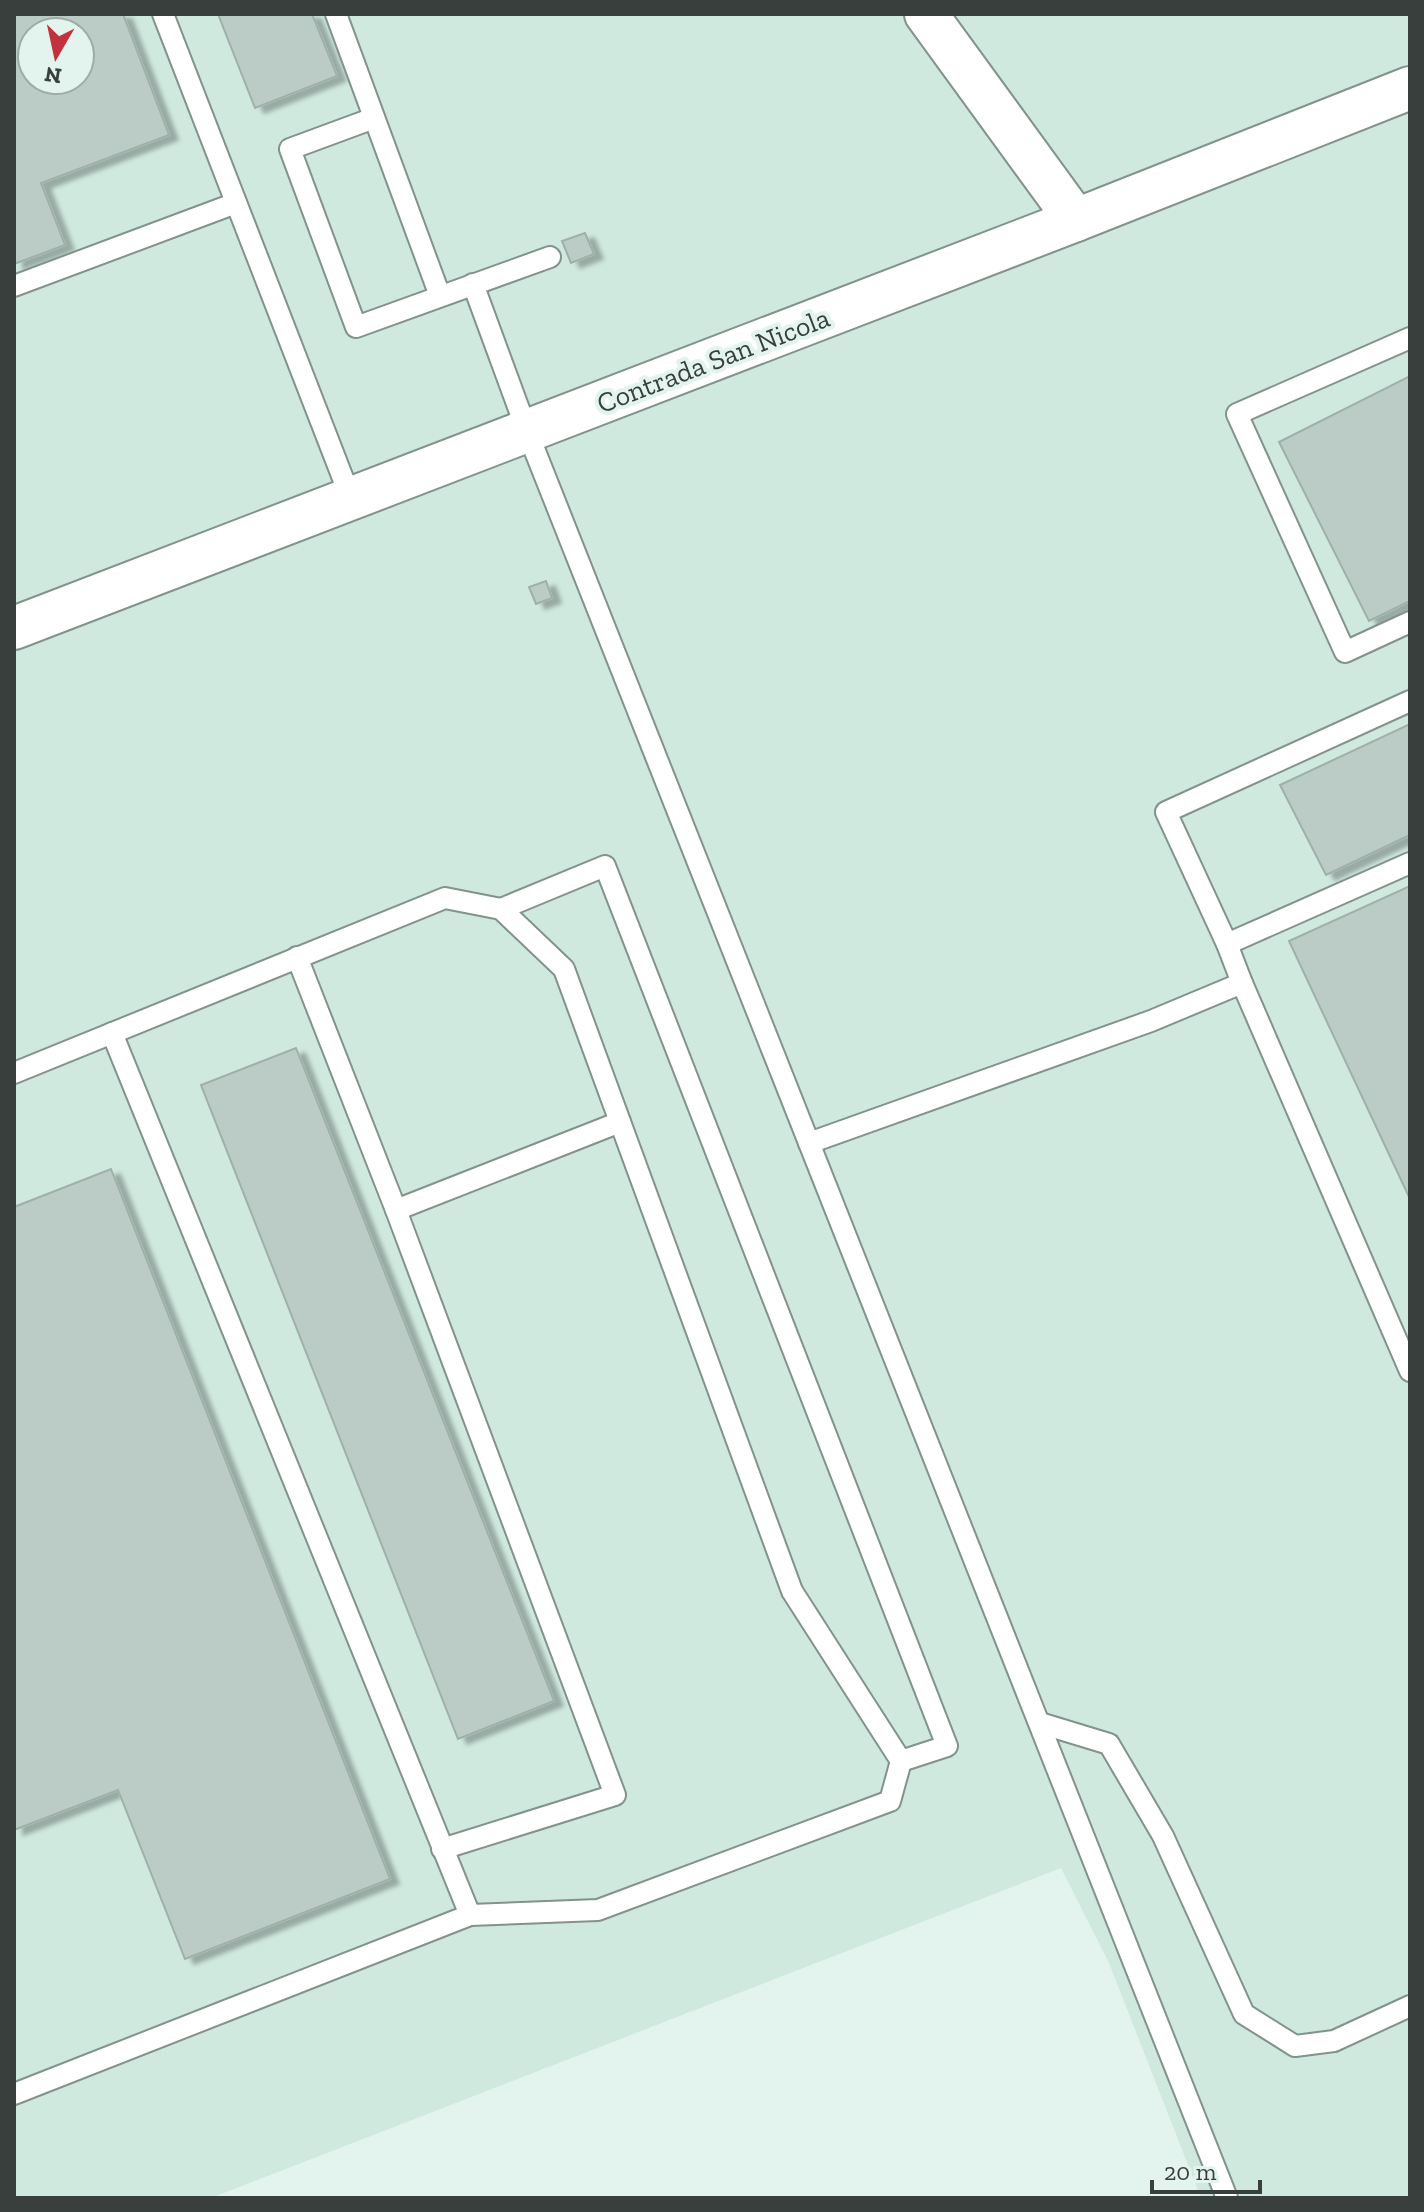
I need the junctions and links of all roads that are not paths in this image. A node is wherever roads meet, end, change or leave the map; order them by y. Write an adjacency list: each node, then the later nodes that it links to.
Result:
1 (163, 14): 6 (lane)
2 (336, 14): 5 (lane)
3 (926, 14): 7 (street)
4 (1410, 88): 7 (street, Contrada San Nicola)
5 (374, 118): 11 (lane); 11 (lane)
6 (236, 203): 10 (lane); 14 (lane)
7 (1076, 220): 13 (street, Contrada San Nicola)
8 (550, 257): 9 (lane)
9 (473, 284): 11 (lane); 13 (lane)
10 (14, 286)
11 (440, 296)
12 (1410, 338): 15 (lane)
13 (527, 431): 14 (street, Contrada San Nicola); 26 (lane)
14 (351, 499): 16 (street, Contrada San Nicola)
15 (1410, 622)
16 (14, 628)
17 (1410, 701): 20 (lane)
18 (1410, 863): 20 (lane)
19 (501, 909): 21 (lane); 25 (lane); 30 (lane)
20 (1227, 944): 22 (lane)
21 (297, 957): 23 (lane); 27 (lane)
22 (1242, 983): 26 (lane); 28 (lane)
23 (112, 1033): 24 (lane); 31 (lane)
24 (14, 1073)
25 (620, 1122): 27 (lane); 30 (lane)
26 (809, 1143): 29 (lane)
27 (396, 1210): 31 (lane)
28 (1410, 1371)
29 (1040, 1723): 33 (lane); 35 (lane)
30 (901, 1761): 32 (lane)
31 (442, 1849): 32 (lane)
32 (470, 1915): 34 (lane)
33 (1410, 2006)
34 (14, 2094)
35 (1227, 2198)

